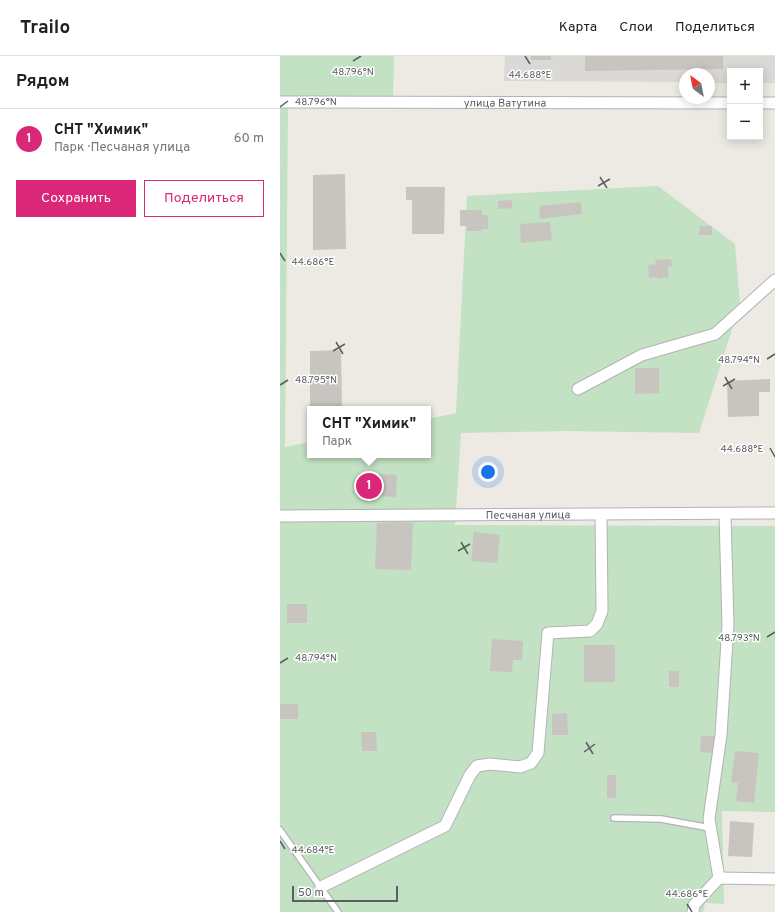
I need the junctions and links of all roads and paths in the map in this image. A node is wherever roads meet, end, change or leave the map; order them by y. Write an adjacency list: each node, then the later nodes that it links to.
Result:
1 (280, 102): 2 (street, улица Ватутина)
2 (727, 102)
3 (763, 103): 4 (street)
4 (775, 103)
5 (775, 280): 6 (street)
6 (578, 389)
7 (775, 513): 8 (street, Песчаная улица)
8 (725, 514): 9 (street, Песчаная улица); 12 (street)
9 (601, 515): 10 (street, Песчаная улица); 16 (street)
10 (280, 516)
11 (614, 818): 12 (lane)
12 (711, 828): 14 (street)
13 (280, 830): 16 (lane)
14 (719, 878): 15 (street); 18 (street)
15 (775, 879)
16 (321, 887): 17 (lane)
17 (338, 912)
18 (693, 912)

